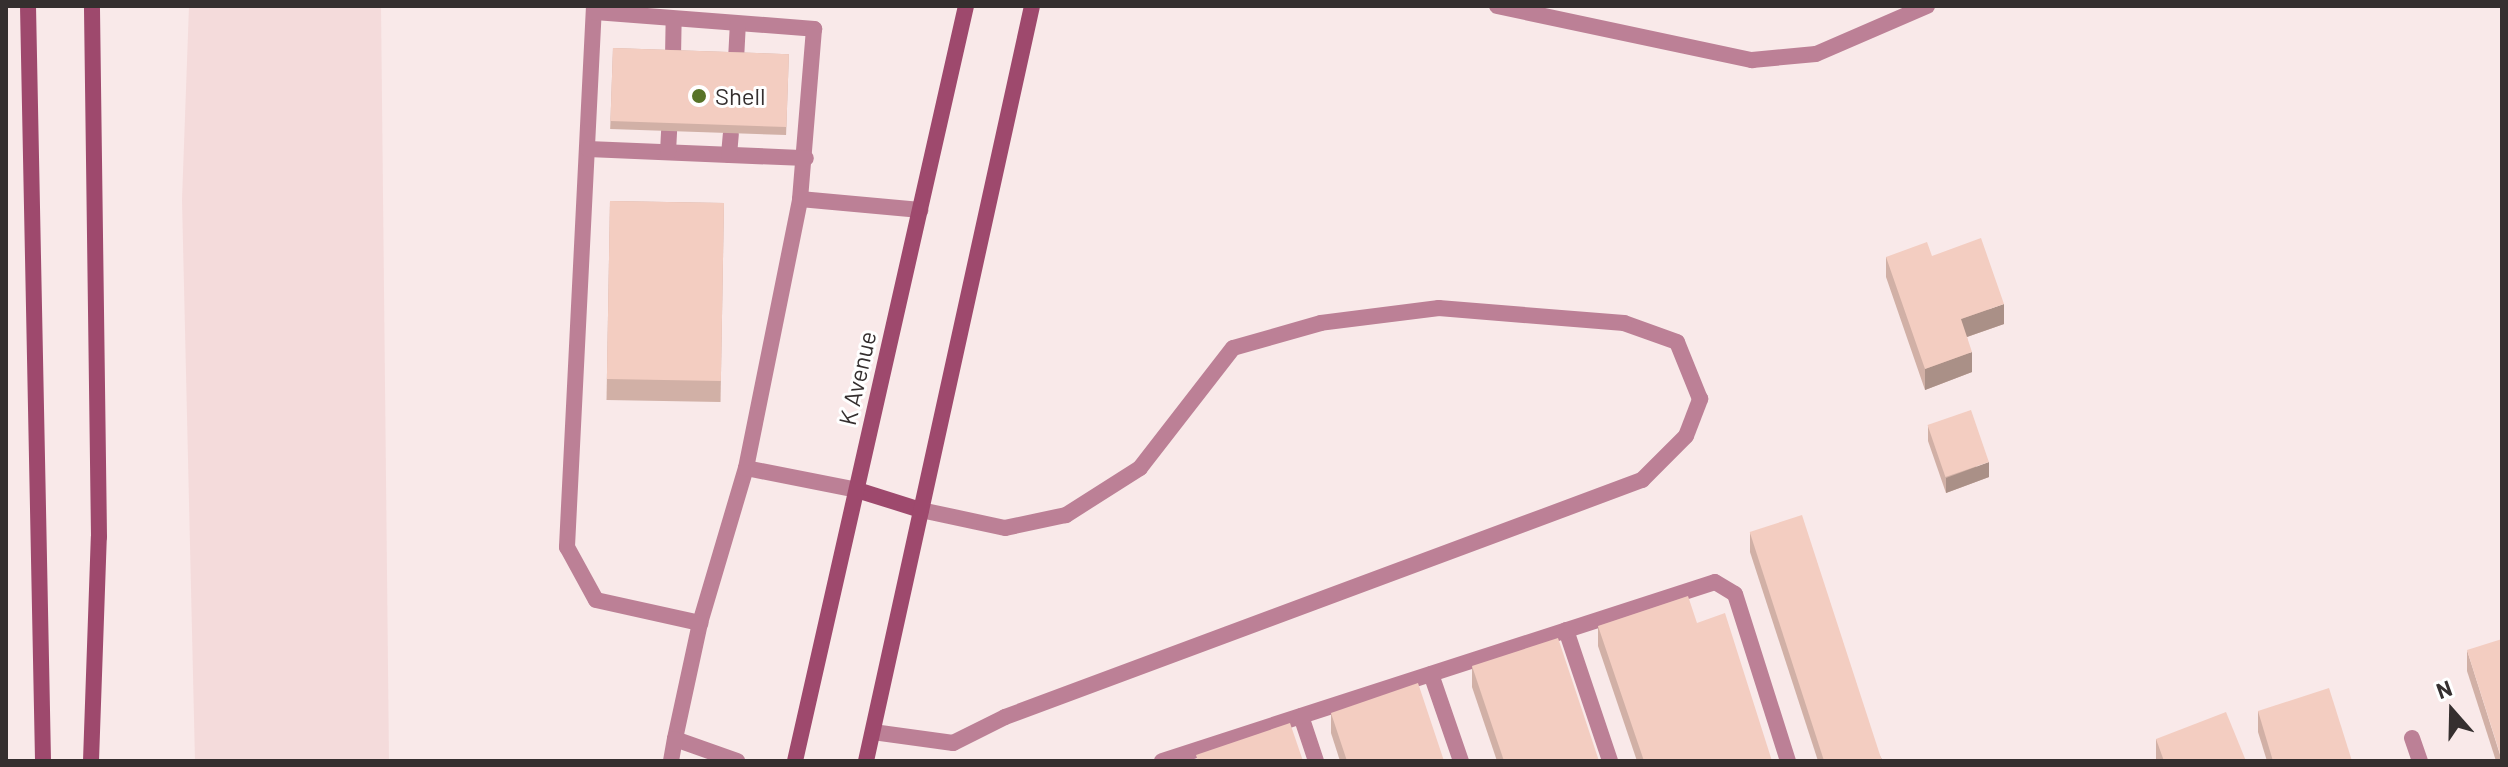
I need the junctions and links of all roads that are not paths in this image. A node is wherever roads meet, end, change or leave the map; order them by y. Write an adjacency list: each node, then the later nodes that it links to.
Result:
1 (28, 6): 30 (main road)
2 (92, 6): 31 (main road)
3 (966, 6): 19 (main road, K Avenue)
4 (1032, 6): 22 (main road)
5 (1497, 6): 6 (street)
6 (1927, 6)
7 (594, 9): 8 (street); 14 (street)
8 (674, 19): 9 (street); 10 (street)
9 (738, 25): 11 (street); 17 (street)
10 (673, 58)
11 (736, 60)
12 (669, 131): 15 (street)
13 (731, 134): 16 (street)
14 (588, 149): 15 (street); 23 (street)
15 (668, 152): 16 (street)
16 (729, 155): 17 (street)
17 (806, 158): 18 (street)
18 (800, 199): 19 (street); 20 (street)
19 (920, 210): 21 (main road, K Avenue)
20 (746, 468): 21 (street); 23 (street)
21 (857, 490): 22 (main road); 34 (main road, K Avenue)
22 (921, 510): 27 (main road); 27 (street)
23 (700, 623): 29 (street)
24 (1566, 630): 25 (street); 39 (street); 40 (street)
25 (1431, 674): 26 (street); 38 (street)
26 (1301, 716): 36 (street); 37 (street)
27 (873, 732): 35 (main road)
28 (2412, 738): 41 (street)
29 (675, 739): 32 (street); 33 (street)
30 (43, 761)
31 (91, 761)
32 (671, 761)
33 (737, 761)
34 (795, 761)
35 (866, 761)
36 (1162, 761)
37 (1316, 761)
38 (1461, 761)
39 (1610, 761)
40 (1788, 761)
41 (2420, 761)

